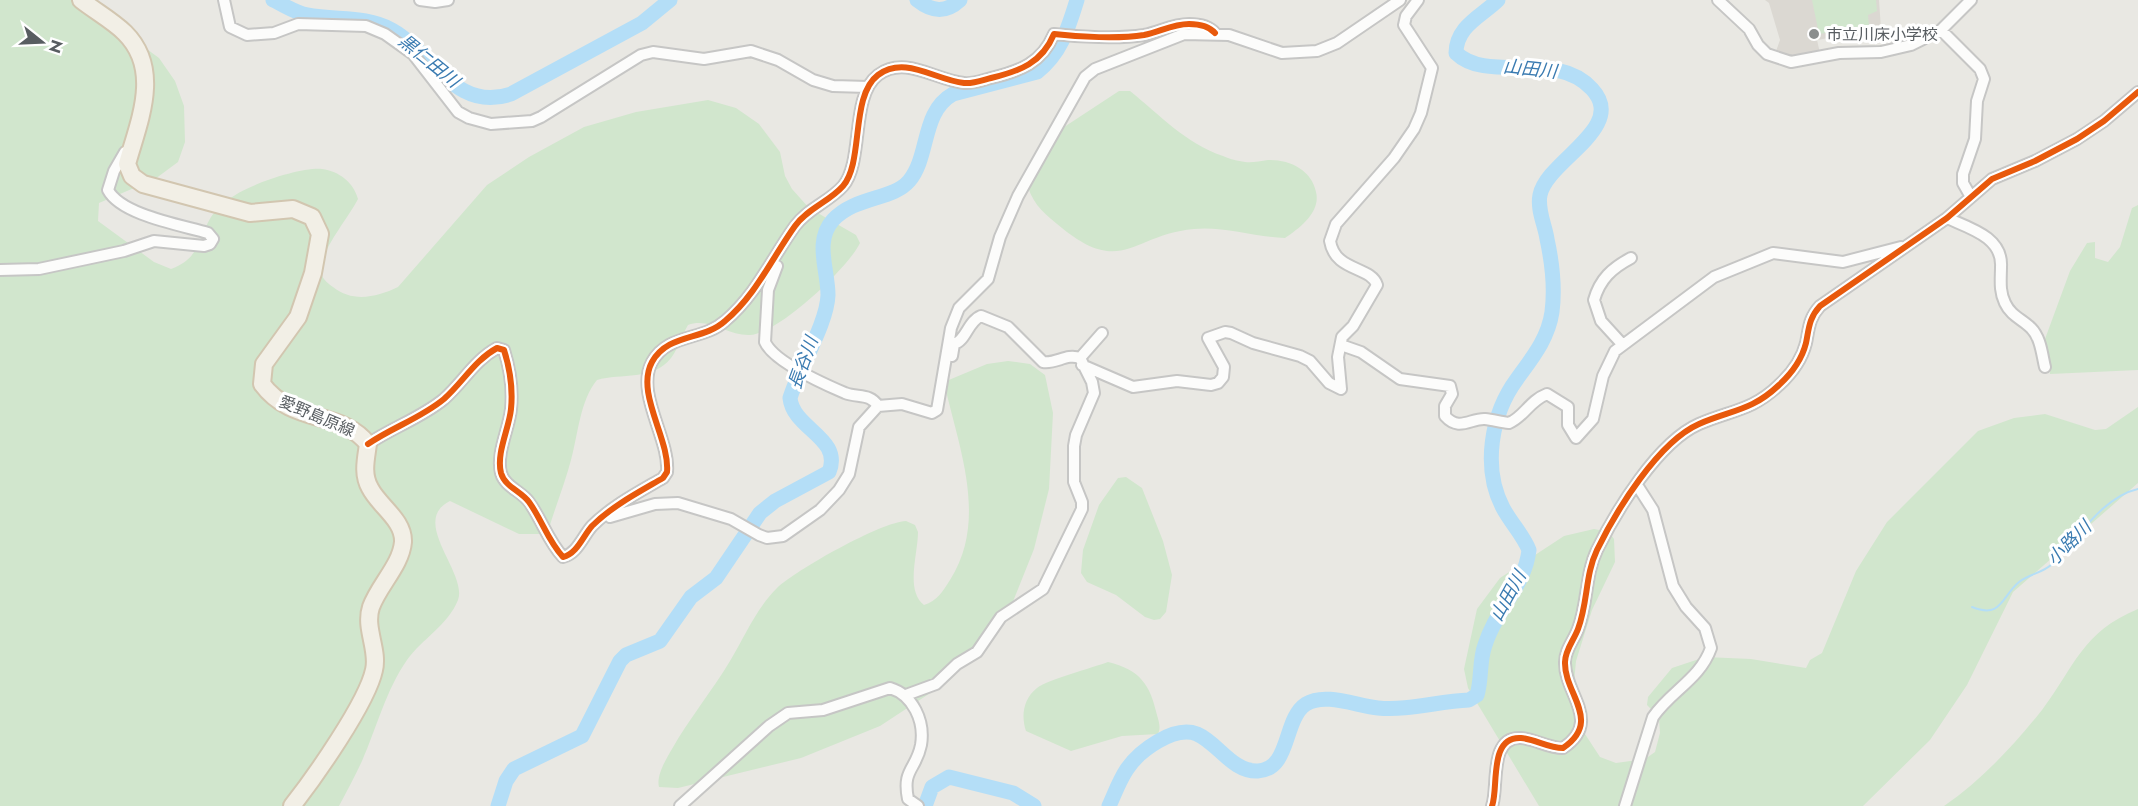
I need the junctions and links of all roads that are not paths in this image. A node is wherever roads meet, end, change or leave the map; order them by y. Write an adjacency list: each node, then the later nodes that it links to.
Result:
1 (81, 0): 13 (main road, 愛野島原線)
2 (224, 0): 11 (street)
3 (420, 0): 4 (street)
4 (448, 0)
5 (1400, 0): 10 (street)
6 (1418, 0): 24 (street)
7 (1718, 0): 9 (street)
8 (1971, 0): 9 (street)
9 (1941, 30): 14 (street)
10 (1215, 33): 11 (street); 20 (street)
11 (868, 87): 17 (street)
12 (2138, 92): 14 (street)
13 (135, 134): 19 (street); 29 (main road, 愛野島原線)
14 (1971, 197): 15 (street)
15 (1947, 218): 16 (street); 26 (street)
16 (1906, 248): 23 (street); 30 (street)
17 (781, 249): 28 (street); 31 (street)
18 (1631, 258): 23 (street)
19 (0, 270)
20 (959, 308): 22 (street); 27 (street)
21 (1102, 333): 25 (street)
22 (954, 344): 25 (street); 27 (street)
23 (1622, 344): 24 (street)
24 (1341, 345): 25 (street)
25 (1081, 361): 32 (street)
26 (2045, 367)
27 (940, 399): 28 (street)
28 (878, 406): 31 (street)
29 (368, 444): 31 (street); 33 (main road, 愛野島原線)
30 (1637, 485): 36 (street); 37 (street)
31 (604, 516)
32 (906, 695): 34 (street); 35 (street)
33 (292, 806)
34 (680, 806)
35 (918, 806)
36 (1492, 806)
37 (1625, 806)

